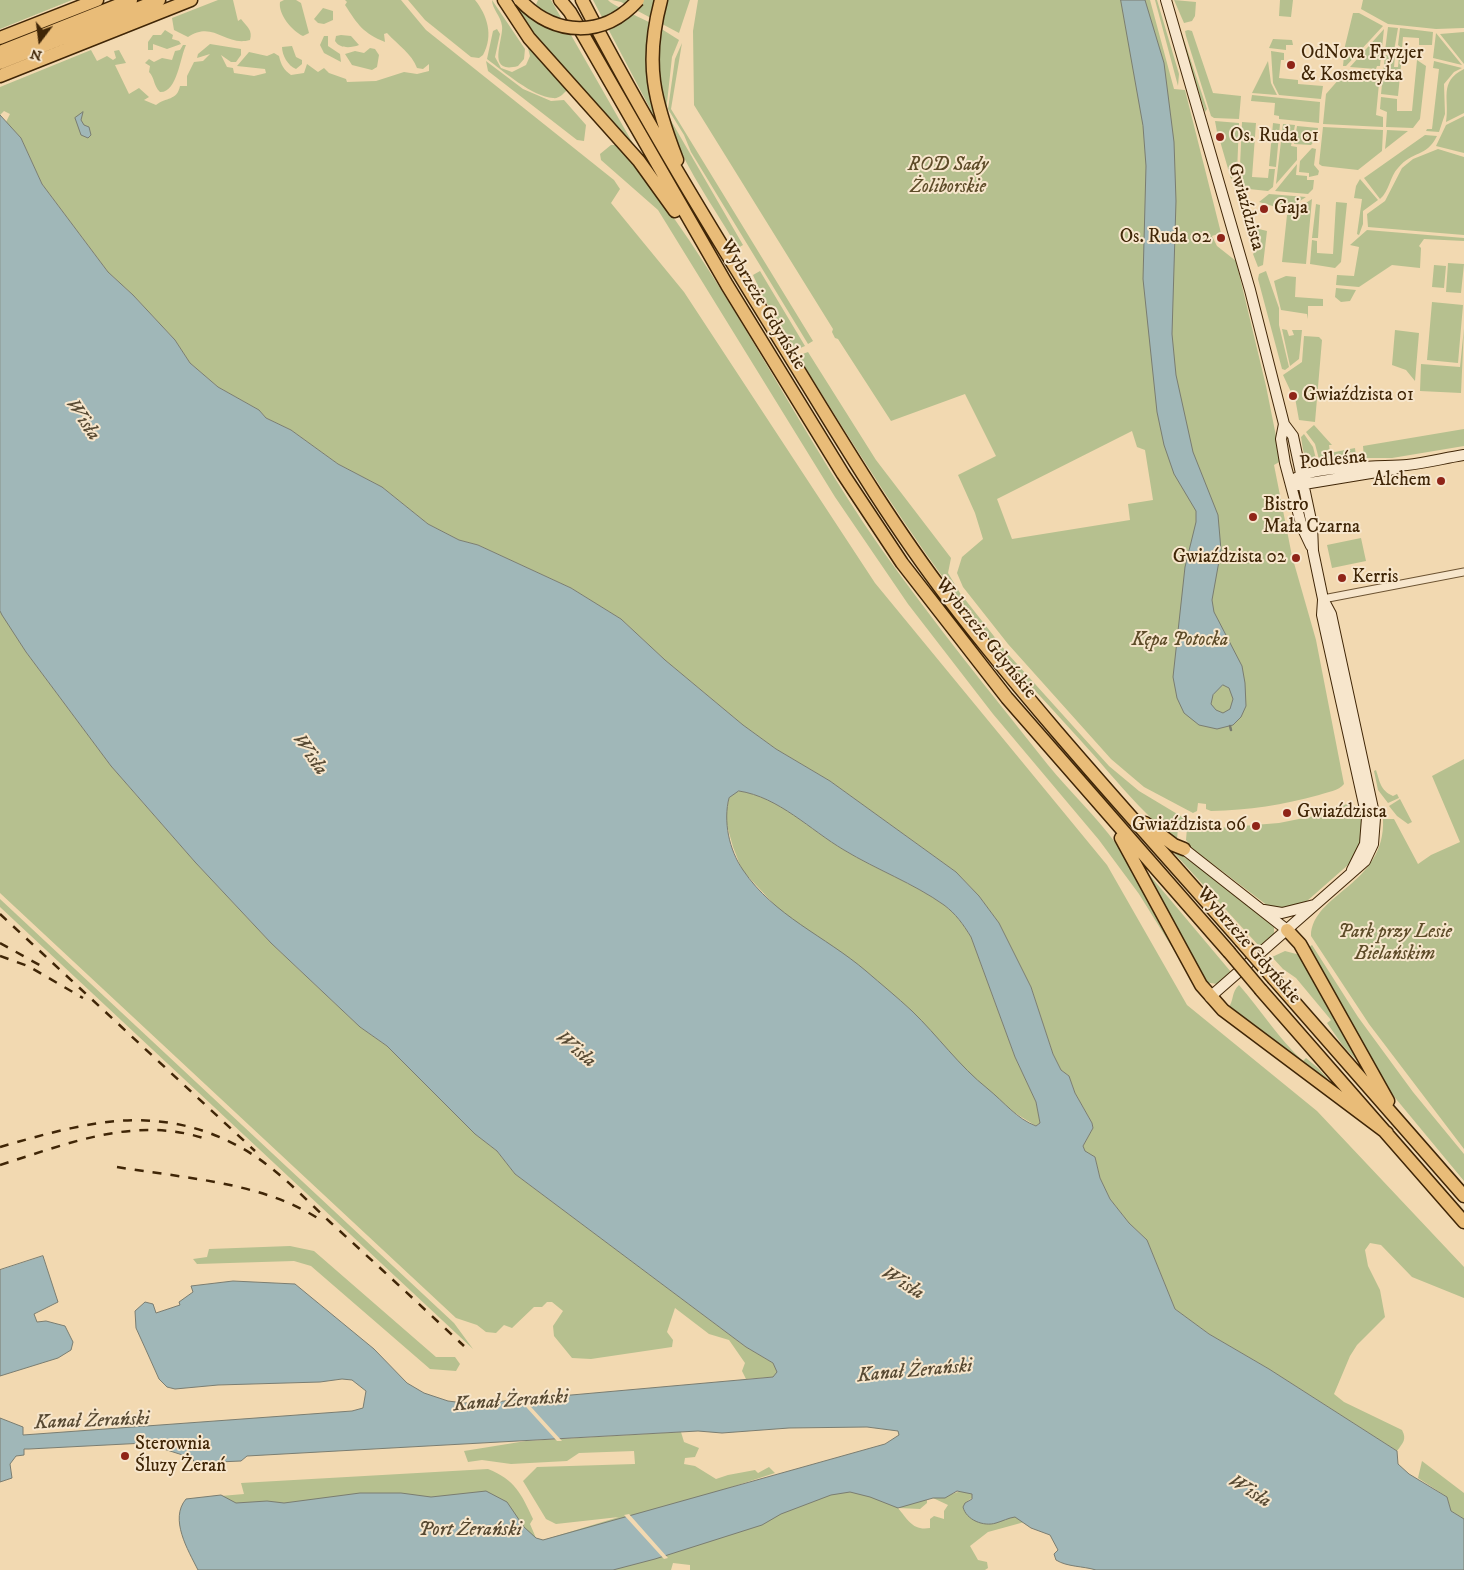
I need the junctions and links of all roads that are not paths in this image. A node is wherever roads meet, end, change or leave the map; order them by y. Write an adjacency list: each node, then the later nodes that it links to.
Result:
1 (96, 0): 12 (highway)
2 (131, 0): 13 (highway)
3 (160, 0): 14 (highway)
4 (191, 0): 15 (highway)
5 (504, 0): 17 (highway)
6 (520, 0): 9 (highway, bridge)
7 (560, 0): 17 (highway, Wybrzeże Gdyńskie)
8 (582, 0): 16 (highway, Wybrzeże Gdyńskie)
9 (638, 0)
10 (661, 0): 16 (highway)
11 (1166, 0): 18 (street, Gwiaździsta)
12 (0, 38)
13 (0, 52)
14 (0, 64)
15 (0, 76)
16 (690, 192): 29 (highway, Wybrzeże Gdyńskie)
17 (727, 285): 30 (highway, Wybrzeże Gdyńskie)
18 (1284, 424): 21 (street, Gwiaździsta); 22 (street, Gwiaździsta)
19 (1464, 455): 20 (street, Podleśna)
20 (1408, 465): 21 (street, Podleśna); 23 (street, Podleśna)
21 (1301, 475): 22 (street, Podleśna); 23 (street, Gwiaździsta)
22 (1291, 482): 23 (street, Podleśna); 24 (street, Gwiaździsta)
23 (1304, 486): 24 (street, Gwiaździsta)
24 (1313, 551): 26 (street, Gwiaździsta)
25 (1464, 572): 26 (street)
26 (1323, 599): 27 (street, Gwiaździsta); 28 (street, Gwiaździsta)
27 (1365, 773): 28 (street); 32 (street, Gwiaździsta)
28 (1359, 785): 32 (street, Gwiaździsta)
29 (1123, 806): 31 (highway); 37 (highway, Wybrzeże Gdyńskie, bridge)
30 (1109, 816): 36 (highway); 38 (highway, Wybrzeże Gdyńskie, bridge)
31 (1184, 850): 34 (street)
32 (1350, 875): 33 (street, Gwiaździsta)
33 (1316, 904): 34 (street); 35 (street, Gwiaździsta)
34 (1263, 910): 35 (street)
35 (1287, 930): 36 (street, Gwiaździsta); 37 (highway)
36 (1210, 997): 38 (highway)
37 (1400, 1123): 39 (highway, Wybrzeże Gdyńskie)
38 (1387, 1133): 40 (highway, Wybrzeże Gdyńskie)
39 (1464, 1196)
40 (1464, 1222)

